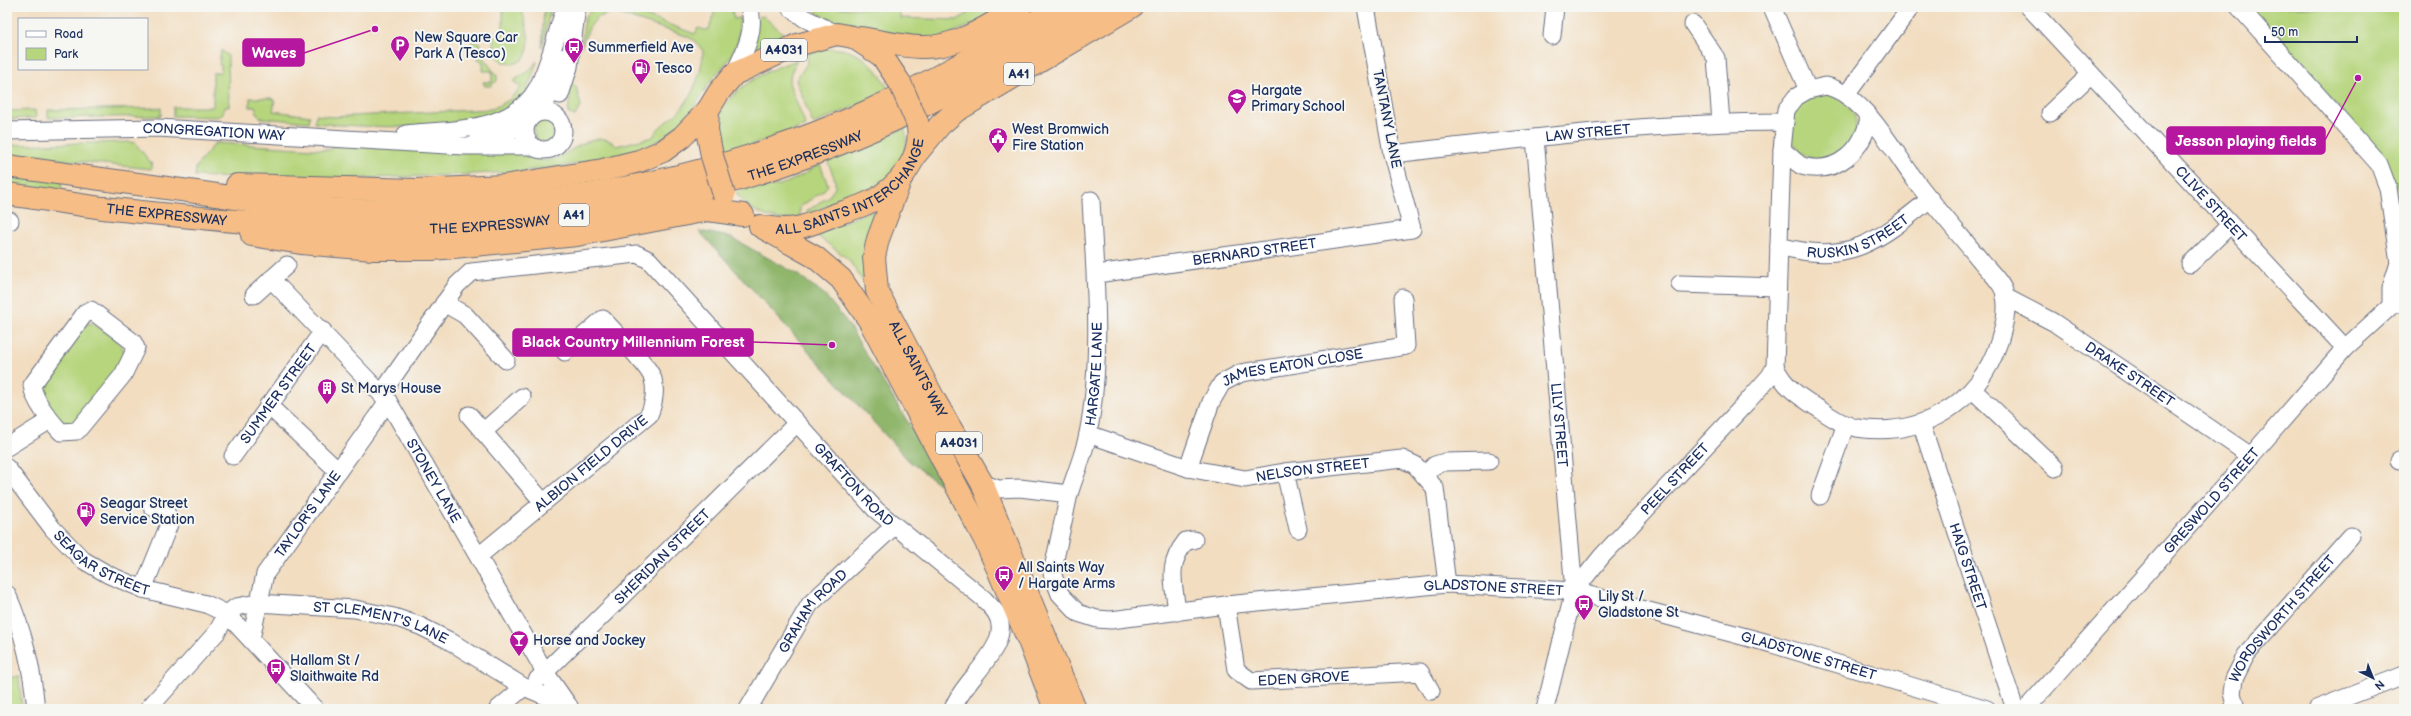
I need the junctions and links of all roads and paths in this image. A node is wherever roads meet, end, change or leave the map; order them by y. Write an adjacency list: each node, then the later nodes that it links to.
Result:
1 (749, 7): 17 (street)
2 (790, 7): 15 (street)
3 (1020, 7): 15 (highway)
4 (1060, 7): 38 (highway, THE EXPRESSWAY / A41)
5 (1098, 7): 42 (highway, THE EXPRESSWAY / A41)
6 (1130, 7): 34 (highway, A41)
7 (1366, 7): 35 (street, TANTANY LANE)
8 (1555, 7): 16 (street)
9 (1772, 7): 19 (street)
10 (1911, 7): 20 (street)
11 (2029, 7): 18 (street, CLIVE STREET)
12 (2238, 7): 50 (street)
13 (569, 8): 23 (street); 25 (street, CONGREGATION WAY); 30 (street)
14 (1694, 24): 26 (street)
15 (845, 36): 17 (highway, ALL SAINTS INTERCHANGE / A4031); 34 (highway, ALL SAINTS INTERCHANGE / A4031, bridge)
16 (1552, 36)
17 (734, 74): 21 (highway, ALL SAINTS INTERCHANGE / A4031)
18 (2091, 74): 22 (street); 44 (street, CLIVE STREET)
19 (1808, 90): 20 (street); 27 (street)
20 (1846, 94): 24 (street)
21 (708, 110): 38 (highway, A41); 43 (highway, ALL SAINTS INTERCHANGE / A4031, bridge)
22 (2050, 114)
23 (554, 116): 25 (street, CONGREGATION WAY); 32 (street, CONGREGATION WAY)
24 (1869, 117): 33 (street); 40 (street)
25 (530, 119): 31 (street, CONGREGATION WAY); 32 (street)
26 (1722, 122): 27 (street, LAW STREET); 29 (street, LAW STREET)
27 (1785, 122): 33 (street)
28 (7, 131): 30 (street, CONGREGATION WAY)
29 (1535, 138): 35 (street, LAW STREET); 100 (street, LILY STREET)
30 (368, 139): 31 (street, CONGREGATION WAY)
31 (421, 143): 32 (street, CONGREGATION WAY)
32 (532, 146)
33 (1782, 150): 46 (street)
34 (917, 153): 37 (highway, ALL SAINTS INTERCHANGE / A4031)
35 (1392, 156): 45 (street, TANTANY LANE)
36 (7, 166): 38 (highway, THE EXPRESSWAY / A41)
37 (901, 178): 43 (highway, ALL SAINTS INTERCHANGE / A4031); 86 (highway, ALL SAINTS WAY / A4031)
38 (120, 181)
39 (7, 194): 42 (highway, THE EXPRESSWAY / A41)
40 (1930, 199): 46 (street, RUSKIN STREET); 56 (street)
41 (1091, 200): 51 (street, HARGATE LANE)
42 (100, 208): 43 (highway, A41)
43 (751, 220): 118 (highway, ALL SAINTS WAY / A4031)
44 (2230, 225): 48 (street); 61 (street, CLIVE STREET)
45 (1412, 229): 51 (street, BERNARD STREET)
46 (1779, 246): 54 (street)
47 (649, 260): 58 (street, TAYLOR'S LANE); 72 (street, GRAFTON ROAD)
48 (2190, 264)
49 (287, 265): 52 (street)
50 (2402, 268): 59 (street)
51 (1097, 274): 75 (street, HARGATE LANE)
52 (271, 279): 55 (street); 60 (street, STONEY LANE)
53 (1680, 284): 54 (street)
54 (1777, 287): 64 (street)
55 (254, 294)
56 (2005, 297): 65 (street); 78 (street, DRAKE STREET)
57 (1403, 298): 81 (street, JAMES EATON CLOSE)
58 (444, 303): 63 (street); 66 (street, TAYLOR'S LANE)
59 (2398, 304): 61 (street, GRESWOLD STREET)
60 (323, 331): 66 (street, STONEY LANE); 68 (street, SUMMER STREET)
61 (2345, 348): 78 (street, GRESWOLD STREET)
62 (564, 352): 90 (street, ALBION FIELD DRIVE)
63 (499, 359)
64 (1775, 367): 73 (street); 100 (street, PEEL STREET)
65 (1973, 390): 71 (street); 82 (street)
66 (385, 397): 83 (street, TAYLOR'S LANE); 97 (street, STONEY LANE)
67 (522, 397): 74 (street)
68 (268, 405): 77 (street, SUMMER STREET); 83 (street)
69 (469, 415): 74 (street)
70 (50, 420): 70 (street); 76 (street)
71 (1921, 423): 73 (street); 122 (street, HAIG STREET)
72 (796, 424): 93 (street, GRAFTON ROAD); 107 (street, SHERIDAN STREET)
73 (1846, 424): 89 (street)
74 (483, 432): 90 (street)
75 (1088, 434): 81 (street, NELSON STREET); 88 (street, HARGATE LANE)
76 (7, 447)
77 (233, 456)
78 (2251, 456): 123 (street, GRESWOLD STREET)
79 (1489, 461): 85 (street)
80 (7, 468): 99 (street, SEAGAR STREET)
81 (1188, 468): 84 (street, NELSON STREET)
82 (2054, 468)
83 (337, 470): 102 (street, TAYLOR'S LANE)
84 (1285, 472): 85 (street, NELSON STREET); 94 (street)
85 (1424, 475): 98 (street, NELSON STREET)
86 (982, 483): 87 (street); 92 (highway, ALL SAINTS WAY / A4031)
87 (1020, 488): 88 (street); 92 (street)
88 (1069, 494): 104 (street, GLADSTONE STREET)
89 (1820, 496)
90 (544, 502): 97 (street, ALBION FIELD DRIVE)
91 (152, 507): 99 (street)
92 (996, 515): 119 (highway, ALL SAINTS WAY / A4031)
93 (894, 526): 116 (street, GRAHAM ROAD); 117 (street, GRAFTON ROAD)
94 (1298, 529)
95 (2351, 536): 124 (street, WORDSWORTH STREET)
96 (1194, 540): 104 (street)
97 (480, 555): 107 (street, STONEY LANE)
98 (1447, 584): 100 (street, GLADSTONE STREET); 103 (street, GLADSTONE STREET)
99 (143, 589): 105 (street, SEAGAR STREET)
100 (1574, 591): 120 (street, LILY STREET); 121 (street, GLADSTONE STREET)
101 (7, 594): 112 (street)
102 (257, 603): 105 (street, ST CLEMENT'S LANE); 106 (street, TAYLOR'S LANE); 109 (street, ST CLEMENT'S LANE)
103 (1226, 605): 104 (street, GLADSTONE STREET); 110 (street, EDEN GROVE)
104 (1177, 612)
105 (227, 614): 106 (street); 113 (street)
106 (251, 639): 114 (street)
107 (545, 672): 109 (street, SHERIDAN STREET); 111 (street, STONEY LANE)
108 (2404, 675): 125 (street)
109 (527, 688): 111 (street, ST CLEMENT'S LANE); 115 (street, SHERIDAN STREET)
110 (1431, 690)
111 (571, 707)
112 (36, 709)
113 (148, 709)
114 (315, 709)
115 (498, 709)
116 (748, 709)
117 (952, 709)
118 (1055, 709)
119 (1075, 709)
120 (1545, 709)
121 (1987, 709)
122 (2015, 709)
123 (2026, 709)
124 (2236, 709)
125 (2316, 709)

